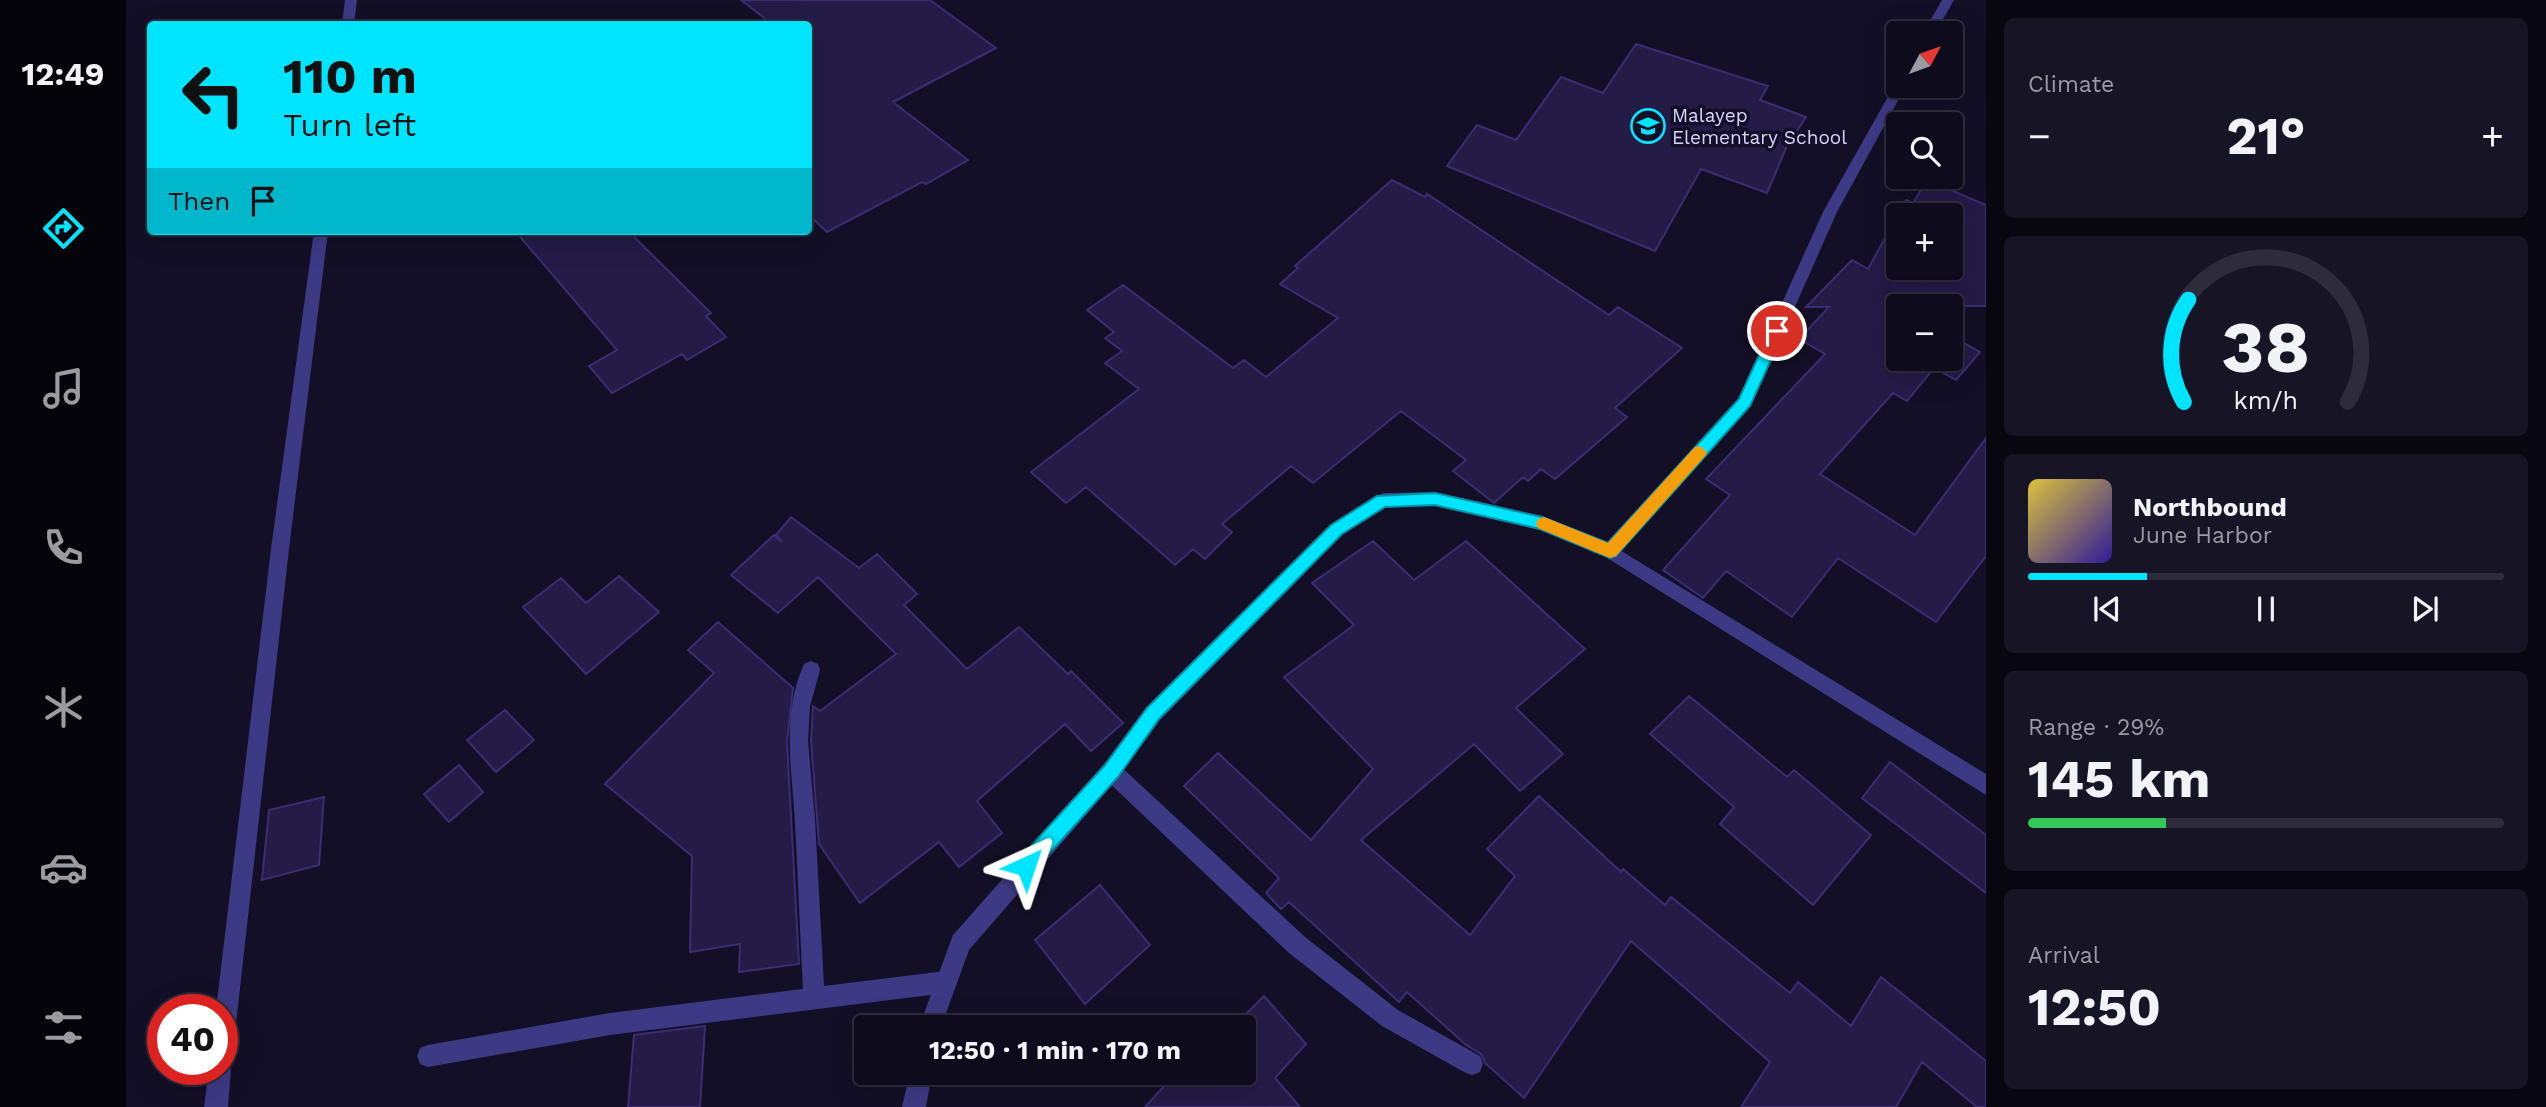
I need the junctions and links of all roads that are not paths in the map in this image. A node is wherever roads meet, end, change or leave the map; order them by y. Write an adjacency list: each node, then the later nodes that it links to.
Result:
1 (351, 0): 3 (street)
2 (1948, 0): 4 (street)
3 (348, 21)
4 (1936, 21)
5 (1893, 98): 7 (street)
6 (320, 235): 12 (street)
7 (1610, 551): 9 (street); 10 (street)
8 (811, 670): 13 (street)
9 (1111, 771): 11 (street); 16 (street)
10 (1986, 785)
11 (946, 982): 13 (street); 14 (street)
12 (229, 994)
13 (814, 999): 15 (street)
14 (934, 1015)
15 (428, 1056)
16 (1472, 1064)
17 (218, 1085): 19 (street)
18 (918, 1085): 20 (street)
19 (216, 1107)
20 (914, 1107)

